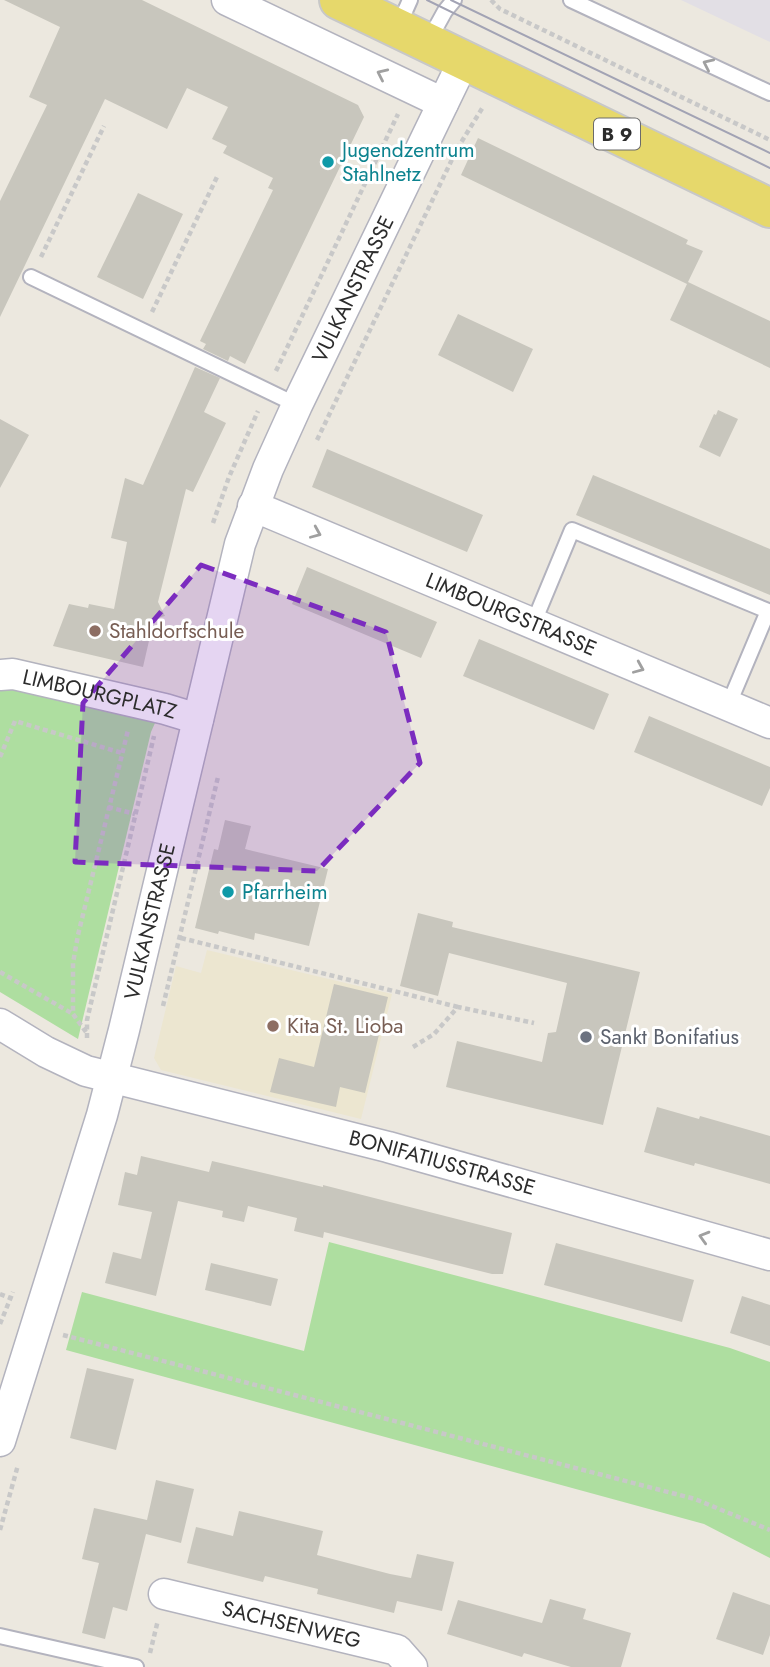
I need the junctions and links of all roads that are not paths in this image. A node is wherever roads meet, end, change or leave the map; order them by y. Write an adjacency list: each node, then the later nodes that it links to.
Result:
1 (227, 0): 8 (street, one-way to 1)
2 (339, 0): 5 (main road, B 9)
3 (454, 0): 5 (lane)
4 (570, 0): 7 (lane, one-way to 4)
5 (411, 24): 6 (main road, B 9)
6 (464, 60): 8 (street, VULKANSTRASSE); 9 (main road, B 9)
7 (770, 93)
8 (443, 103): 11 (street, VULKANSTRASSE)
9 (770, 208)
10 (31, 277): 11 (lane)
11 (297, 405): 12 (street, VULKANSTRASSE)
12 (253, 506): 13 (street, LIMBOURGSTRASSE, one-way to 13); 16 (street, VULKANSTRASSE)
13 (533, 624): 15 (street, LIMBOURGSTRASSE, one-way to 15); 15 (lane)
14 (0, 674): 16 (street, LIMBOURGPLATZ)
15 (728, 706): 17 (street, LIMBOURGSTRASSE)
16 (198, 719): 19 (street, VULKANSTRASSE)
17 (770, 723)
18 (0, 1024): 19 (street, BONIFATIUSSTRASSE)
19 (111, 1078): 20 (street, BONIFATIUSSTRASSE, one-way to 19); 21 (street, VULKANSTRASSE)
20 (770, 1255)
21 (11, 1447)
22 (164, 1594): 24 (street, SACHSENWEG)
23 (0, 1636): 25 (lane)
24 (401, 1661)
25 (136, 1667)

